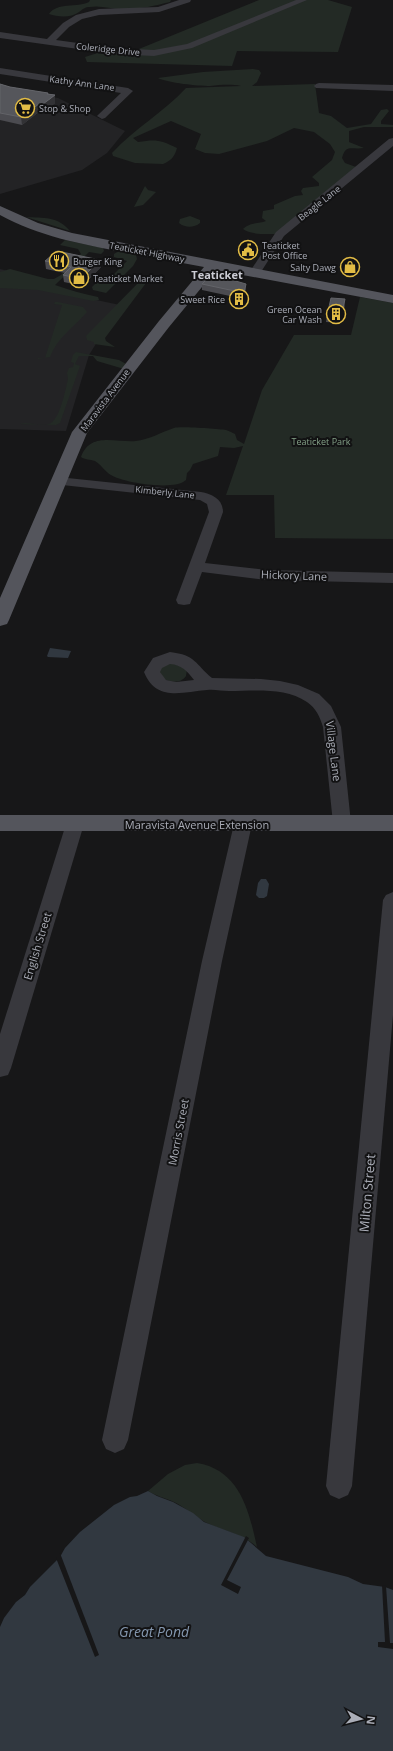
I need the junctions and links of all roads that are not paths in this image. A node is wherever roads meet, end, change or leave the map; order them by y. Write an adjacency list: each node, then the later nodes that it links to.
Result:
1 (187, 0): 4 (street)
2 (303, 0): 4 (street, Coleridge Drive)
3 (0, 35): 4 (street, Coleridge Drive)
4 (49, 42)
5 (0, 71): 8 (street, Kathy Ann Lane)
6 (319, 86): 7 (street)
7 (393, 88)
8 (102, 116)
9 (393, 141): 12 (street, Beagle Lane)
10 (0, 210): 11 (main road, Teaticket Highway)
11 (213, 265): 12 (main road, Teaticket Highway); 14 (main road, Maravista Avenue)
12 (255, 273): 13 (main road, Teaticket Highway)
13 (393, 299)
14 (58, 481): 15 (street, Kimberly Lane); 17 (main road, Maravista Avenue)
15 (196, 567): 16 (street, Hickory Lane); 18 (street, Kimberly Lane)
16 (393, 578)
17 (6, 591): 19 (main road, Maravista Avenue)
18 (184, 600)
19 (0, 620)
20 (208, 684): 22 (street, Village Lane)
21 (0, 823): 24 (main road, Maravista Avenue Extension)
22 (342, 823): 23 (main road, Maravista Avenue Extension); 25 (main road, Maravista Avenue Extension)
23 (393, 823)
24 (75, 824): 25 (main road, Maravista Avenue Extension); 27 (street, English Street)
25 (242, 824): 28 (street, Morris Street)
26 (393, 900): 29 (street, Milton Street)
27 (0, 1068)
28 (115, 1440)
29 (339, 1486)

